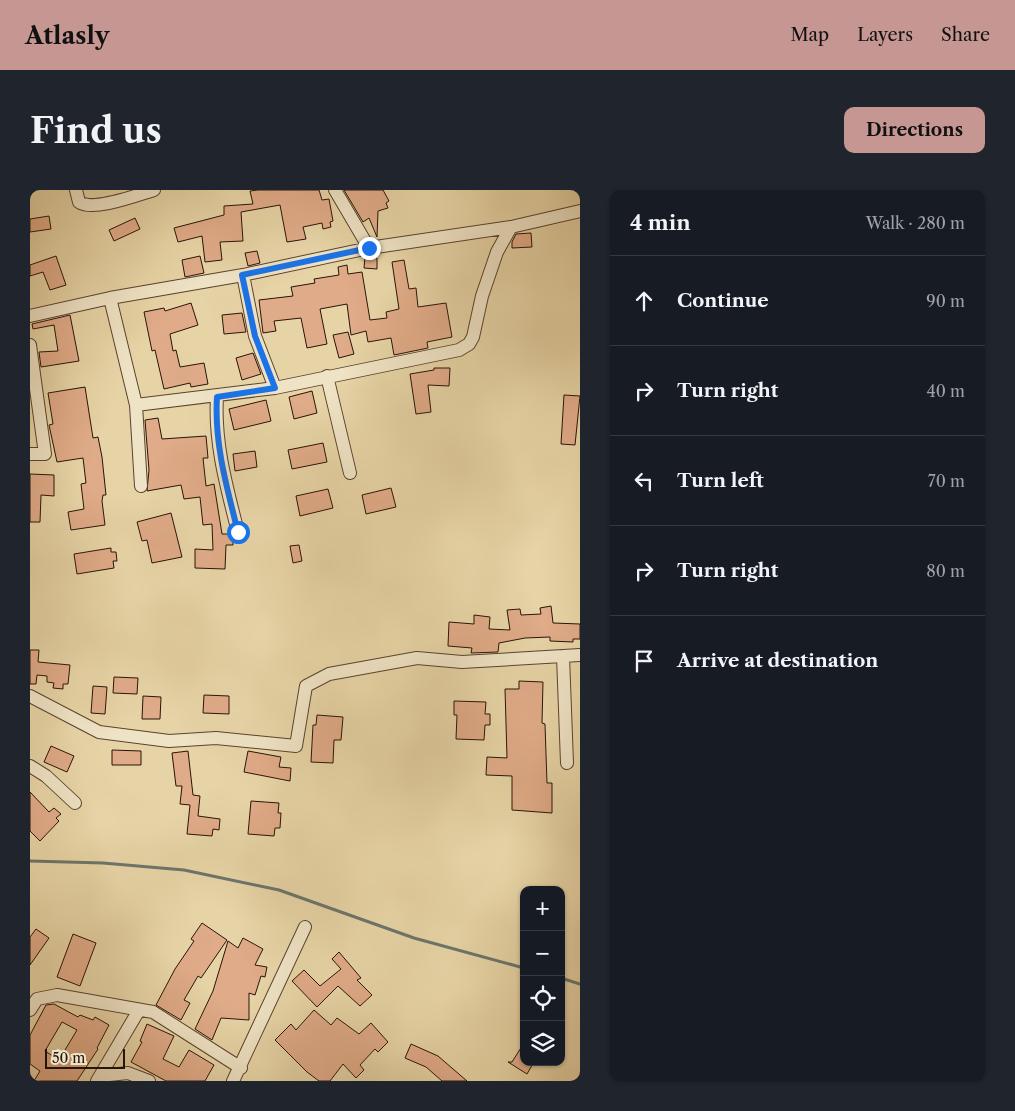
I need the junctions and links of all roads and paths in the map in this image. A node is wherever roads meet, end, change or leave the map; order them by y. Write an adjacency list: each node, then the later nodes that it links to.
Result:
1 (76, 190): 2 (street)
2 (154, 190)
3 (335, 190): 6 (street)
4 (580, 211): 5 (street)
5 (511, 228): 6 (street); 11 (street)
6 (369, 248): 7 (street)
7 (242, 275): 8 (street); 12 (street)
8 (110, 298): 9 (street); 14 (street)
9 (30, 316)
10 (30, 345): 15 (street)
11 (327, 376): 12 (street); 16 (street)
12 (275, 388): 13 (street)
13 (217, 397): 14 (street); 18 (street)
14 (136, 405): 17 (street)
15 (30, 454)
16 (350, 473)
17 (141, 486)
18 (238, 532)
19 (580, 655): 20 (street)
20 (563, 656): 21 (street); 22 (street)
21 (30, 696)
22 (567, 764)
23 (30, 766): 24 (street)
24 (75, 803)
25 (305, 927): 28 (street)
26 (30, 1010): 27 (street)
27 (139, 1010): 28 (street); 29 (street)
28 (241, 1068): 31 (street)
29 (99, 1078): 30 (street)
30 (149, 1081)
31 (233, 1081)

